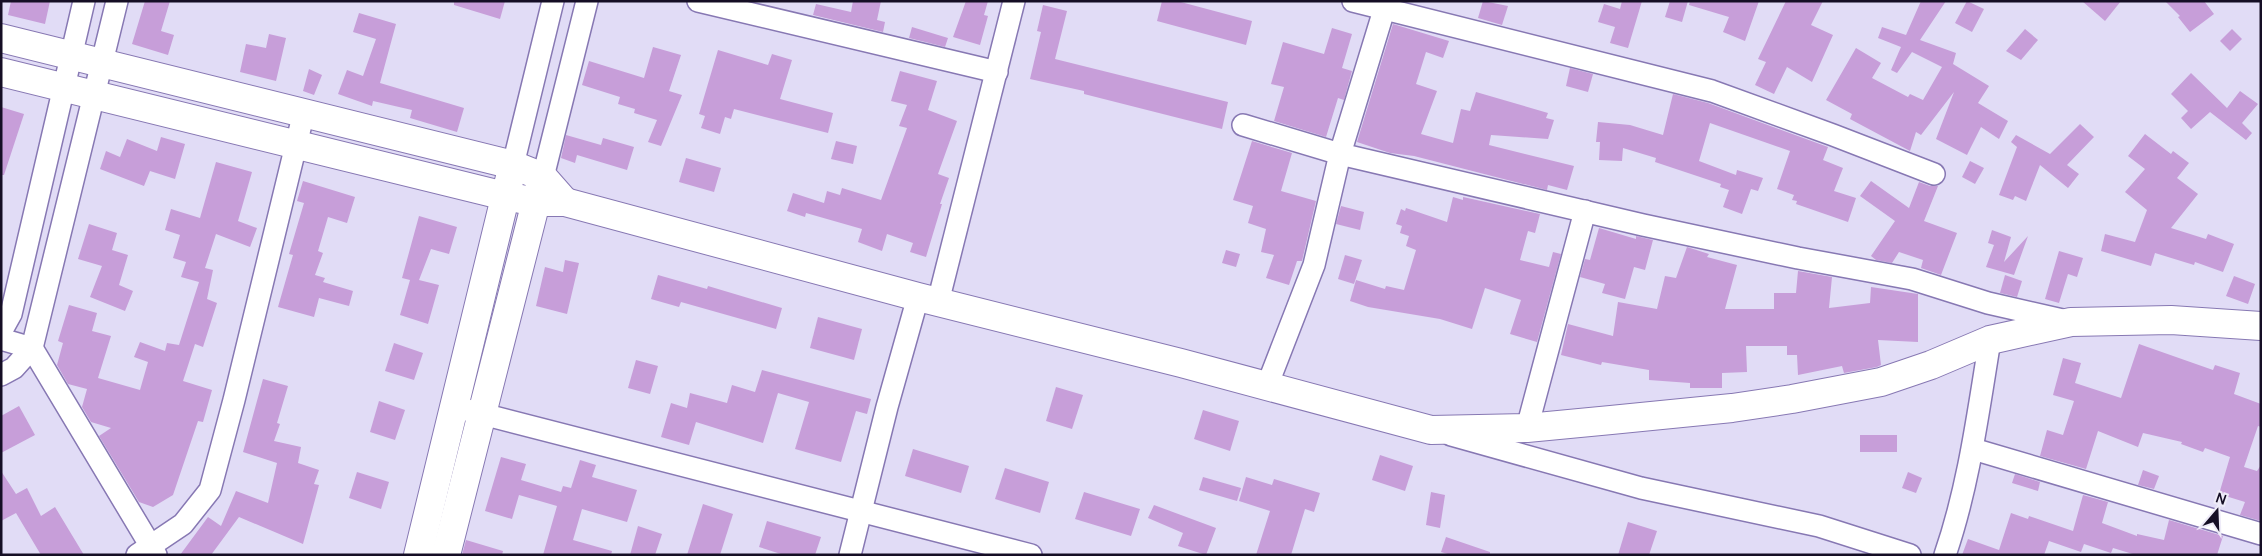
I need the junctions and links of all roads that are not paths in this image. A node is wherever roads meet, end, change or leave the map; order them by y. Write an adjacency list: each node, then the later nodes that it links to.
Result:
1 (84, 1): 10 (street)
2 (117, 1): 11 (street)
3 (553, 1): 20 (street)
4 (586, 1): 22 (street)
5 (698, 1): 13 (street)
6 (1014, 1): 13 (street)
7 (1353, 1): 8 (street)
8 (1384, 10): 19 (street); 21 (street)
9 (1, 38): 10 (street)
10 (72, 56): 11 (street); 14 (street)
11 (101, 63): 15 (street); 16 (street)
12 (1, 72): 14 (street)
13 (997, 72): 25 (street)
14 (64, 87): 15 (street); 28 (street)
15 (94, 94): 18 (street); 31 (street)
16 (304, 112): 18 (street); 20 (street)
17 (1243, 125): 19 (street)
18 (296, 143): 23 (street); 42 (street)
19 (1340, 154): 24 (street); 33 (street)
20 (513, 165): 22 (street); 23 (street)
21 (1934, 174)
22 (539, 190): 23 (street); 25 (street); 35 (street)
23 (505, 196): 34 (street)
24 (1585, 211): 26 (street); 36 (street)
25 (928, 300): 33 (street); 39 (street)
26 (2071, 322): 27 (street); 30 (street)
27 (2261, 326)
28 (1, 332)
29 (1, 339): 31 (street)
30 (1990, 340): 36 (street); 38 (street)
31 (32, 348): 32 (street); 42 (street)
32 (1, 375)
33 (1267, 386): 37 (street)
34 (454, 406): 35 (street); 41 (street)
35 (482, 414): 39 (street); 43 (street)
36 (1527, 428): 37 (street)
37 (1431, 430): 46 (street)
38 (1973, 449): 40 (street); 47 (street)
39 (861, 513): 44 (street); 45 (street)
40 (2261, 534)
41 (419, 551): 43 (street)
42 (148, 552)
43 (446, 554)
44 (850, 555)
45 (1031, 555)
46 (1910, 555)
47 (1944, 555)

